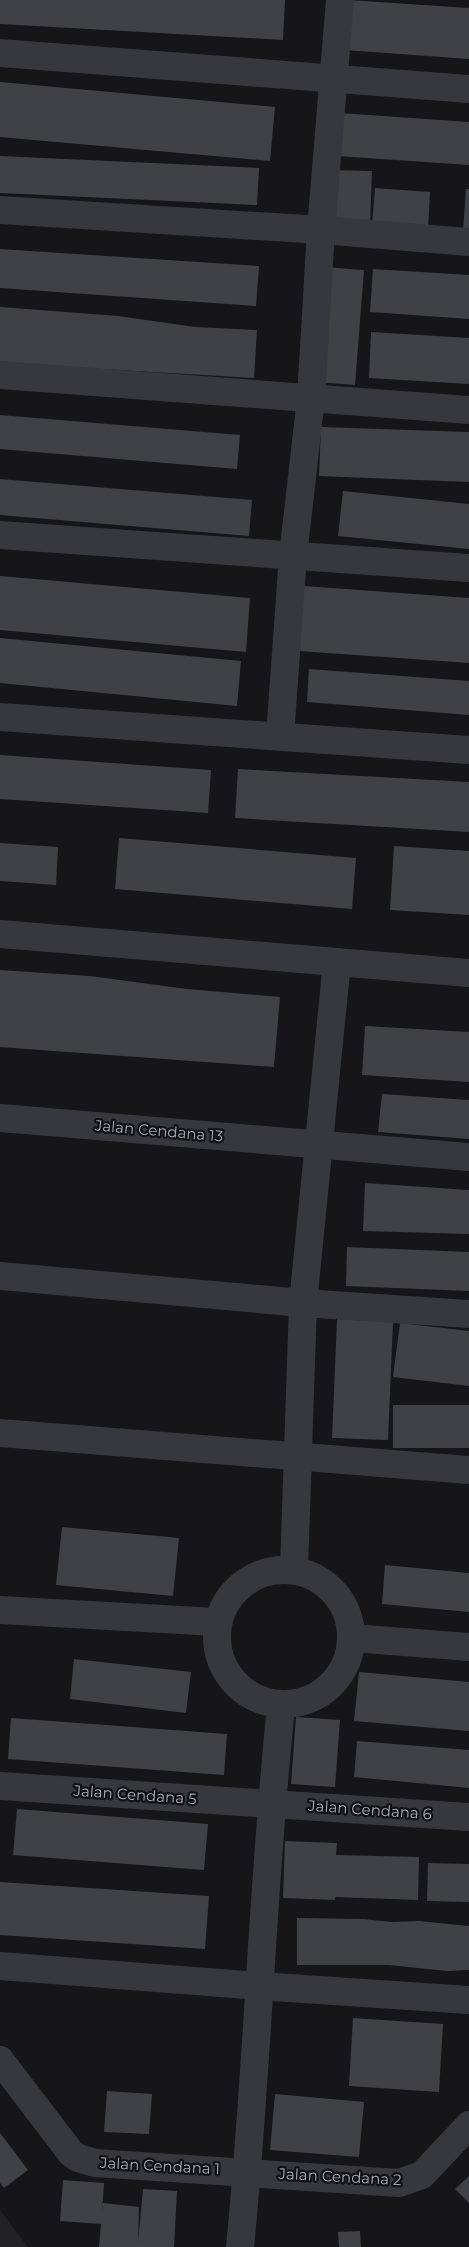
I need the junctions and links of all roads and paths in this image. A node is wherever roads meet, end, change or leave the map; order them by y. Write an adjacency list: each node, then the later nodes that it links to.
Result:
1 (340, 0): 3 (street)
2 (0, 53): 3 (street)
3 (334, 80): 4 (street); 6 (street)
4 (469, 89)
5 (0, 210): 6 (street)
6 (321, 230): 7 (street); 9 (street)
7 (469, 242)
8 (0, 375): 9 (street)
9 (310, 398): 10 (street); 12 (street)
10 (469, 410)
11 (0, 535): 12 (street)
12 (293, 556): 13 (street); 15 (street)
13 (469, 568)
14 (0, 717): 15 (street)
15 (280, 736): 16 (street)
16 (469, 750)
17 (0, 934): 18 (street)
18 (337, 962): 19 (street); 21 (street)
19 (469, 973)
20 (0, 1118): 21 (street, Jalan Cendana 13)
21 (317, 1144): 22 (street, Jalan Cendana 13); 24 (street)
22 (469, 1157)
23 (0, 1276): 24 (street)
24 (303, 1303): 25 (street); 27 (street)
25 (469, 1314)
26 (0, 1433): 27 (street)
27 (298, 1455): 28 (street); 29 (street)
28 (469, 1470)
29 (294, 1570): 31 (street); 32 (street)
30 (0, 1610): 31 (street)
31 (217, 1622): 34 (street)
32 (352, 1638): 33 (street); 34 (street)
33 (469, 1647)
34 (281, 1706): 36 (street)
35 (0, 1786): 36 (street, Jalan Cendana 5)
36 (271, 1804): 37 (street, Jalan Cendana 6); 39 (street)
37 (469, 1817)
38 (0, 1966): 39 (street)
39 (259, 1986): 40 (street); 43 (street)
40 (469, 2000)
41 (0, 2060): 43 (street, Jalan Cendana 1)
42 (469, 2125): 43 (street, Jalan Cendana 2)
43 (248, 2171): 44 (street)
44 (240, 2247)

